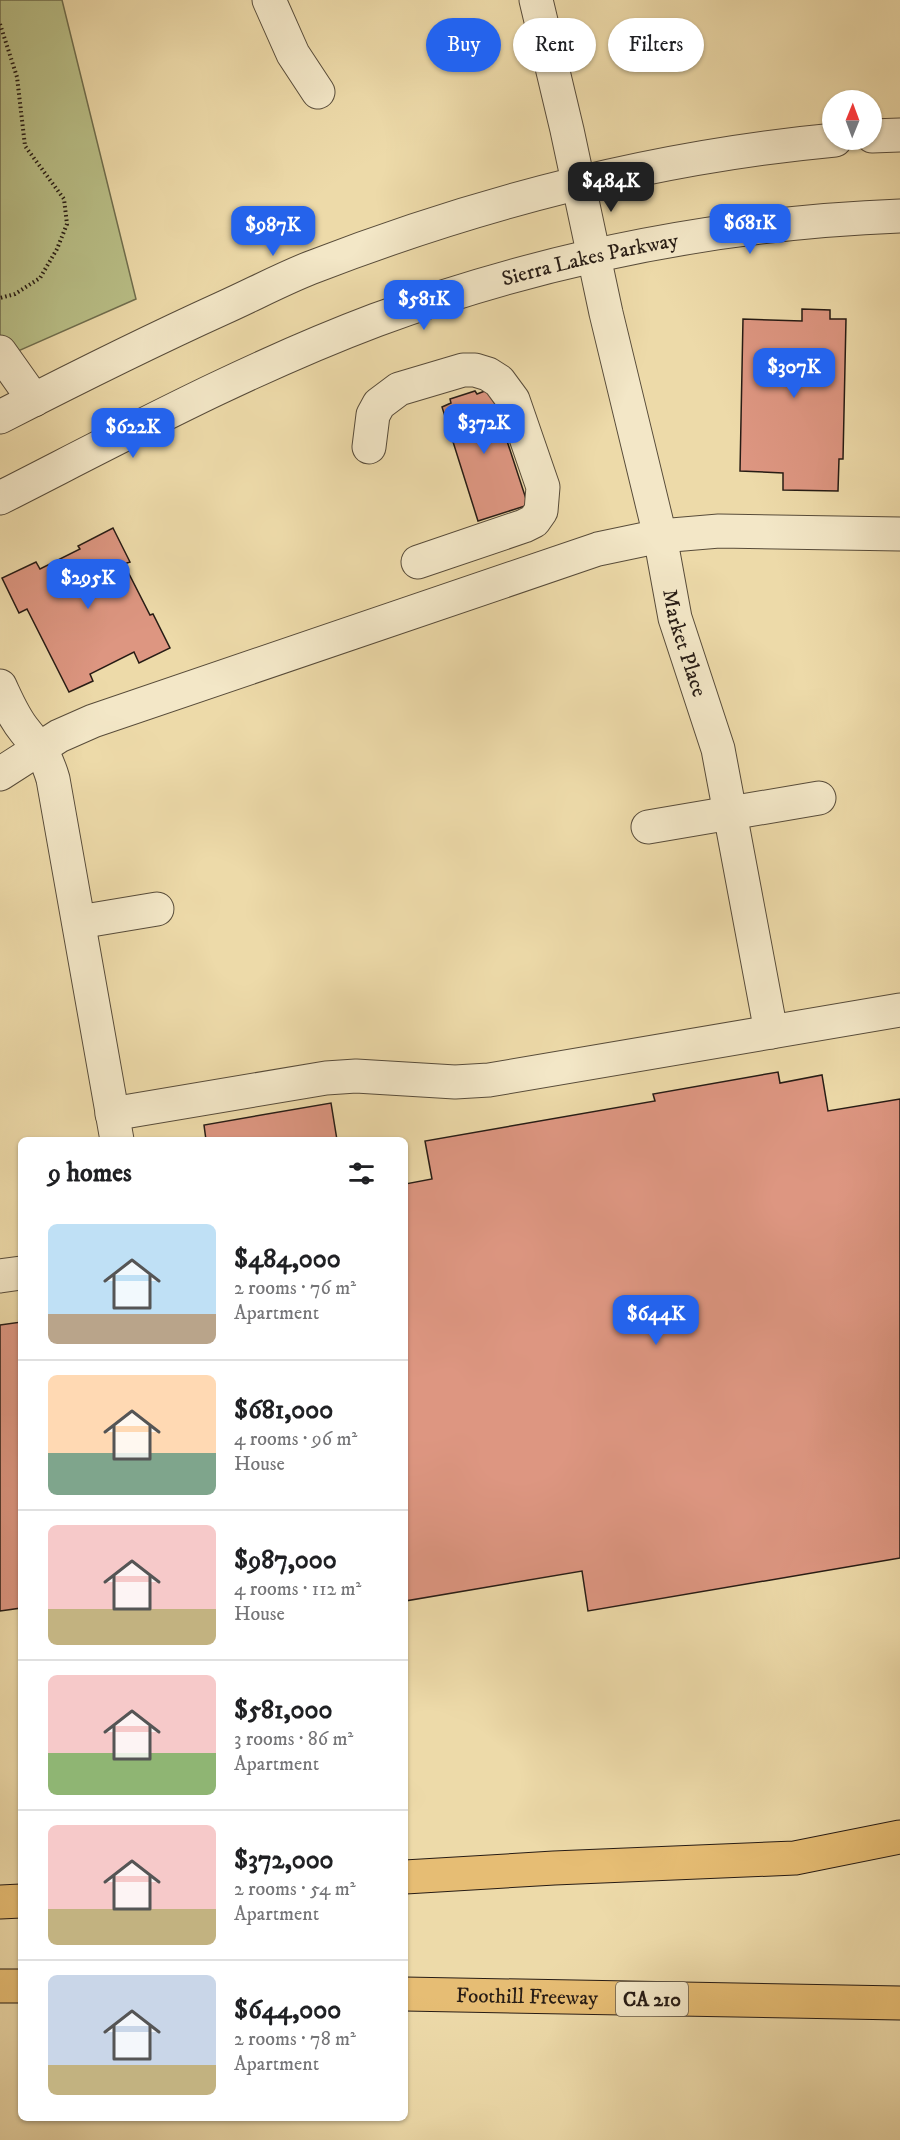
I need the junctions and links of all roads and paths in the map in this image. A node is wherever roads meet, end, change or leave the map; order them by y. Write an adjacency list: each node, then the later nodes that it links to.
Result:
1 (269, 0): 4 (street)
2 (536, 0): 8 (street, Market Place)
3 (0, 24): 11 (path)
4 (318, 92)
5 (900, 135): 6 (street)
6 (882, 136)
7 (822, 142): 8 (street)
8 (579, 182): 10 (street, Market Place); 13 (street)
9 (900, 216): 10 (street, Sierra Lakes Parkway)
10 (594, 255): 16 (street, Sierra Lakes Parkway); 18 (street, Market Place)
11 (0, 298)
12 (0, 352): 13 (street)
13 (34, 400): 14 (street)
14 (0, 417)
15 (369, 447): 19 (street)
16 (0, 498)
17 (900, 534): 18 (street)
18 (660, 536): 21 (street); 24 (street, Market Place)
19 (418, 562)
20 (0, 686): 21 (street)
21 (40, 747): 22 (street); 27 (street)
22 (0, 774)
23 (819, 798): 24 (street)
24 (731, 813): 25 (street); 29 (street, Market Place)
25 (648, 827)
26 (158, 909): 27 (street)
27 (79, 922): 30 (street)
28 (900, 1010): 29 (street)
29 (771, 1032): 30 (street)
30 (115, 1127)
31 (18, 1273): 32 (street)
32 (0, 1276)
33 (900, 1837): 34 (highway)
34 (408, 1877)
35 (18, 1901): 36 (highway)
36 (0, 1902)
37 (0, 1986): 38 (highway)
38 (18, 1986)
39 (408, 1994): 41 (highway, Foothill Freeway / CA 210)
40 (900, 1997): 41 (highway)
41 (858, 2003): 42 (highway, Foothill Freeway / CA 210)
42 (900, 2003)

